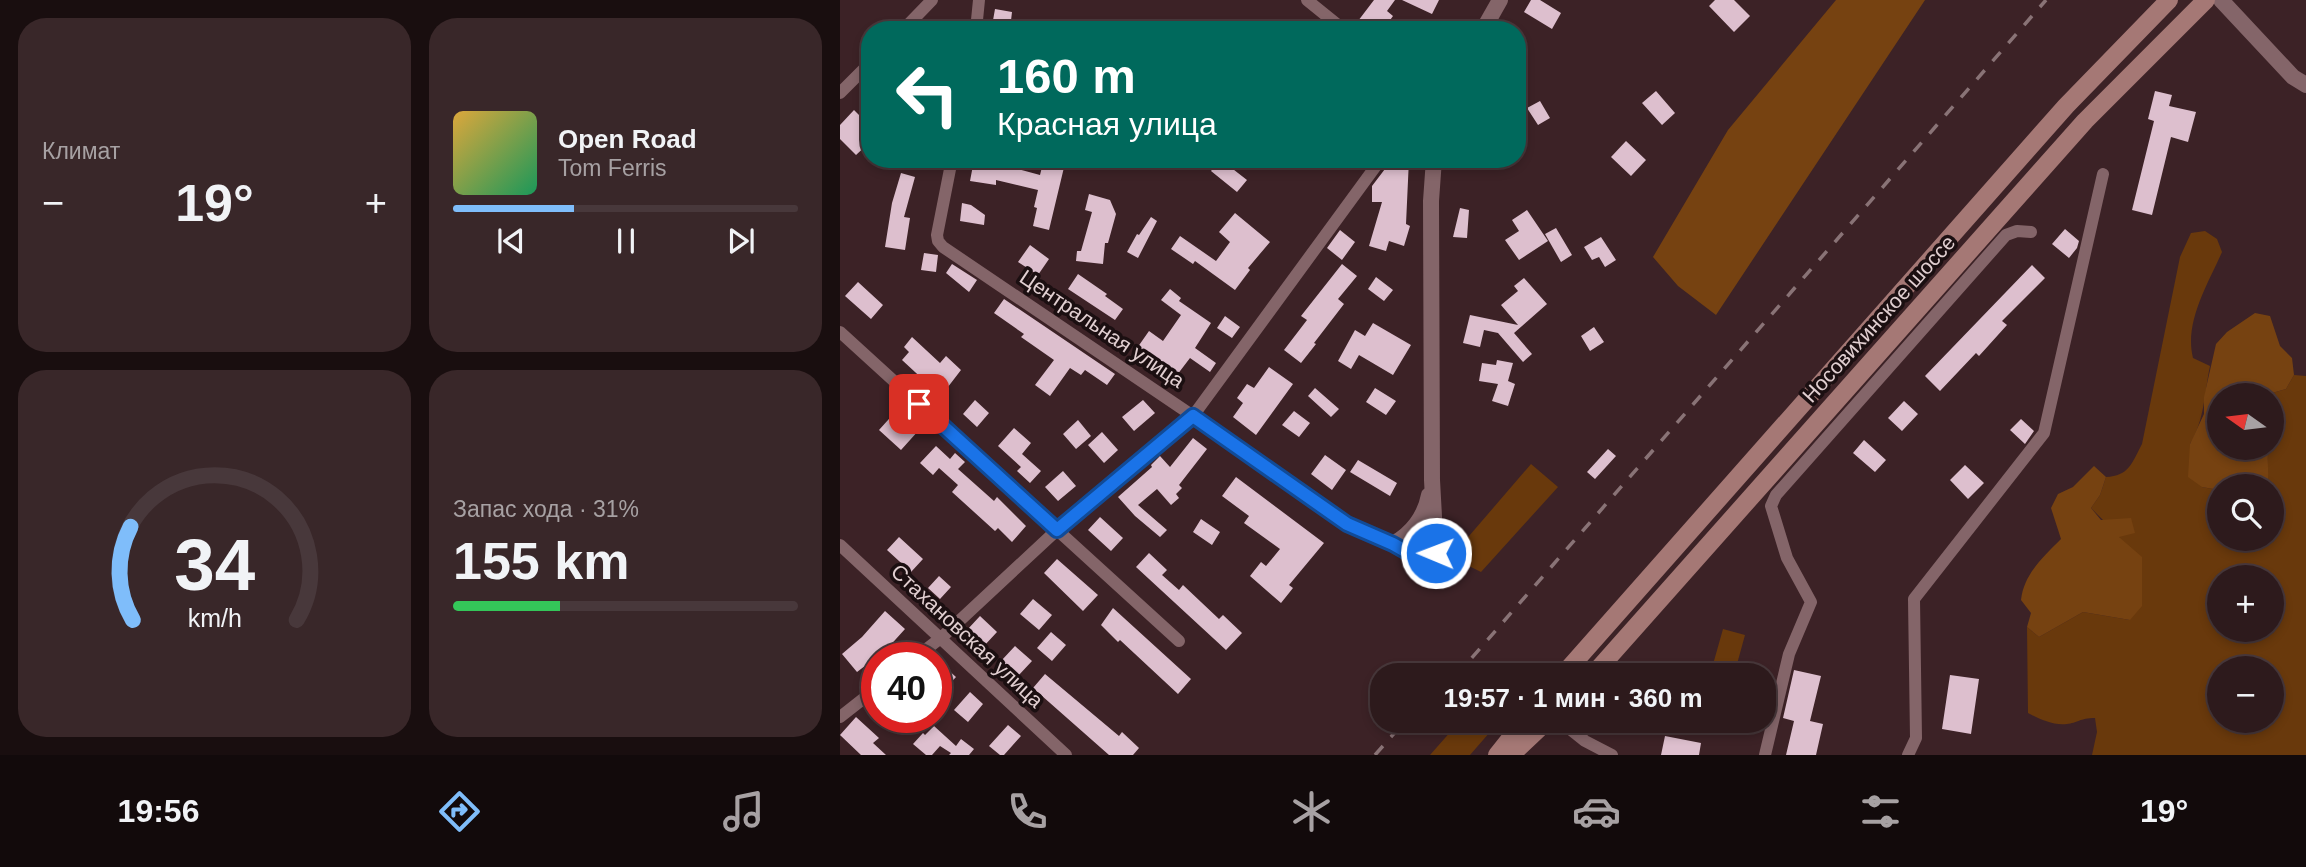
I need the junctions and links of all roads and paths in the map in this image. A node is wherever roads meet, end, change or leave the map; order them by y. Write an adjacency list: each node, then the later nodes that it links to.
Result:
1 (932, 0): 8 (street)
2 (979, 0): 9 (street)
3 (1307, 0): 10 (street)
4 (1500, 0): 11 (street)
5 (2169, 0): 29 (main road, Носовихинское шоссе)
6 (2206, 0): 30 (main road, Носовихинское шоссе)
7 (2221, 0): 13 (street)
8 (912, 21)
9 (977, 21)
10 (1333, 21)
11 (1488, 21)
12 (861, 72): 14 (street)
13 (2306, 85)
14 (840, 93)
15 (949, 168): 21 (street, Центральная улица)
16 (1374, 168): 21 (street)
17 (1433, 168): 22 (street)
18 (2104, 174): 41 (street)
19 (2031, 232): 40 (street)
20 (840, 332): 23 (street)
21 (1193, 416): 23 (street); 24 (street, Центральная улица)
22 (1432, 480): 24 (street); 24 (street, Центральная улица)
23 (1057, 530): 26 (street); 27 (street)
24 (1393, 544)
25 (840, 545): 26 (street, Стахановская улица)
26 (942, 637): 28 (street); 36 (street, Стахановская улица)
27 (1179, 641)
28 (936, 642)
29 (1573, 663)
30 (1604, 663)
31 (861, 701): 32 (street)
32 (840, 717)
33 (1514, 733): 37 (main road)
34 (1534, 733): 38 (main road)
35 (1575, 733): 39 (street)
36 (1066, 755)
37 (1497, 755)
38 (1511, 755)
39 (1612, 755)
40 (1765, 755)
41 (1908, 755)

